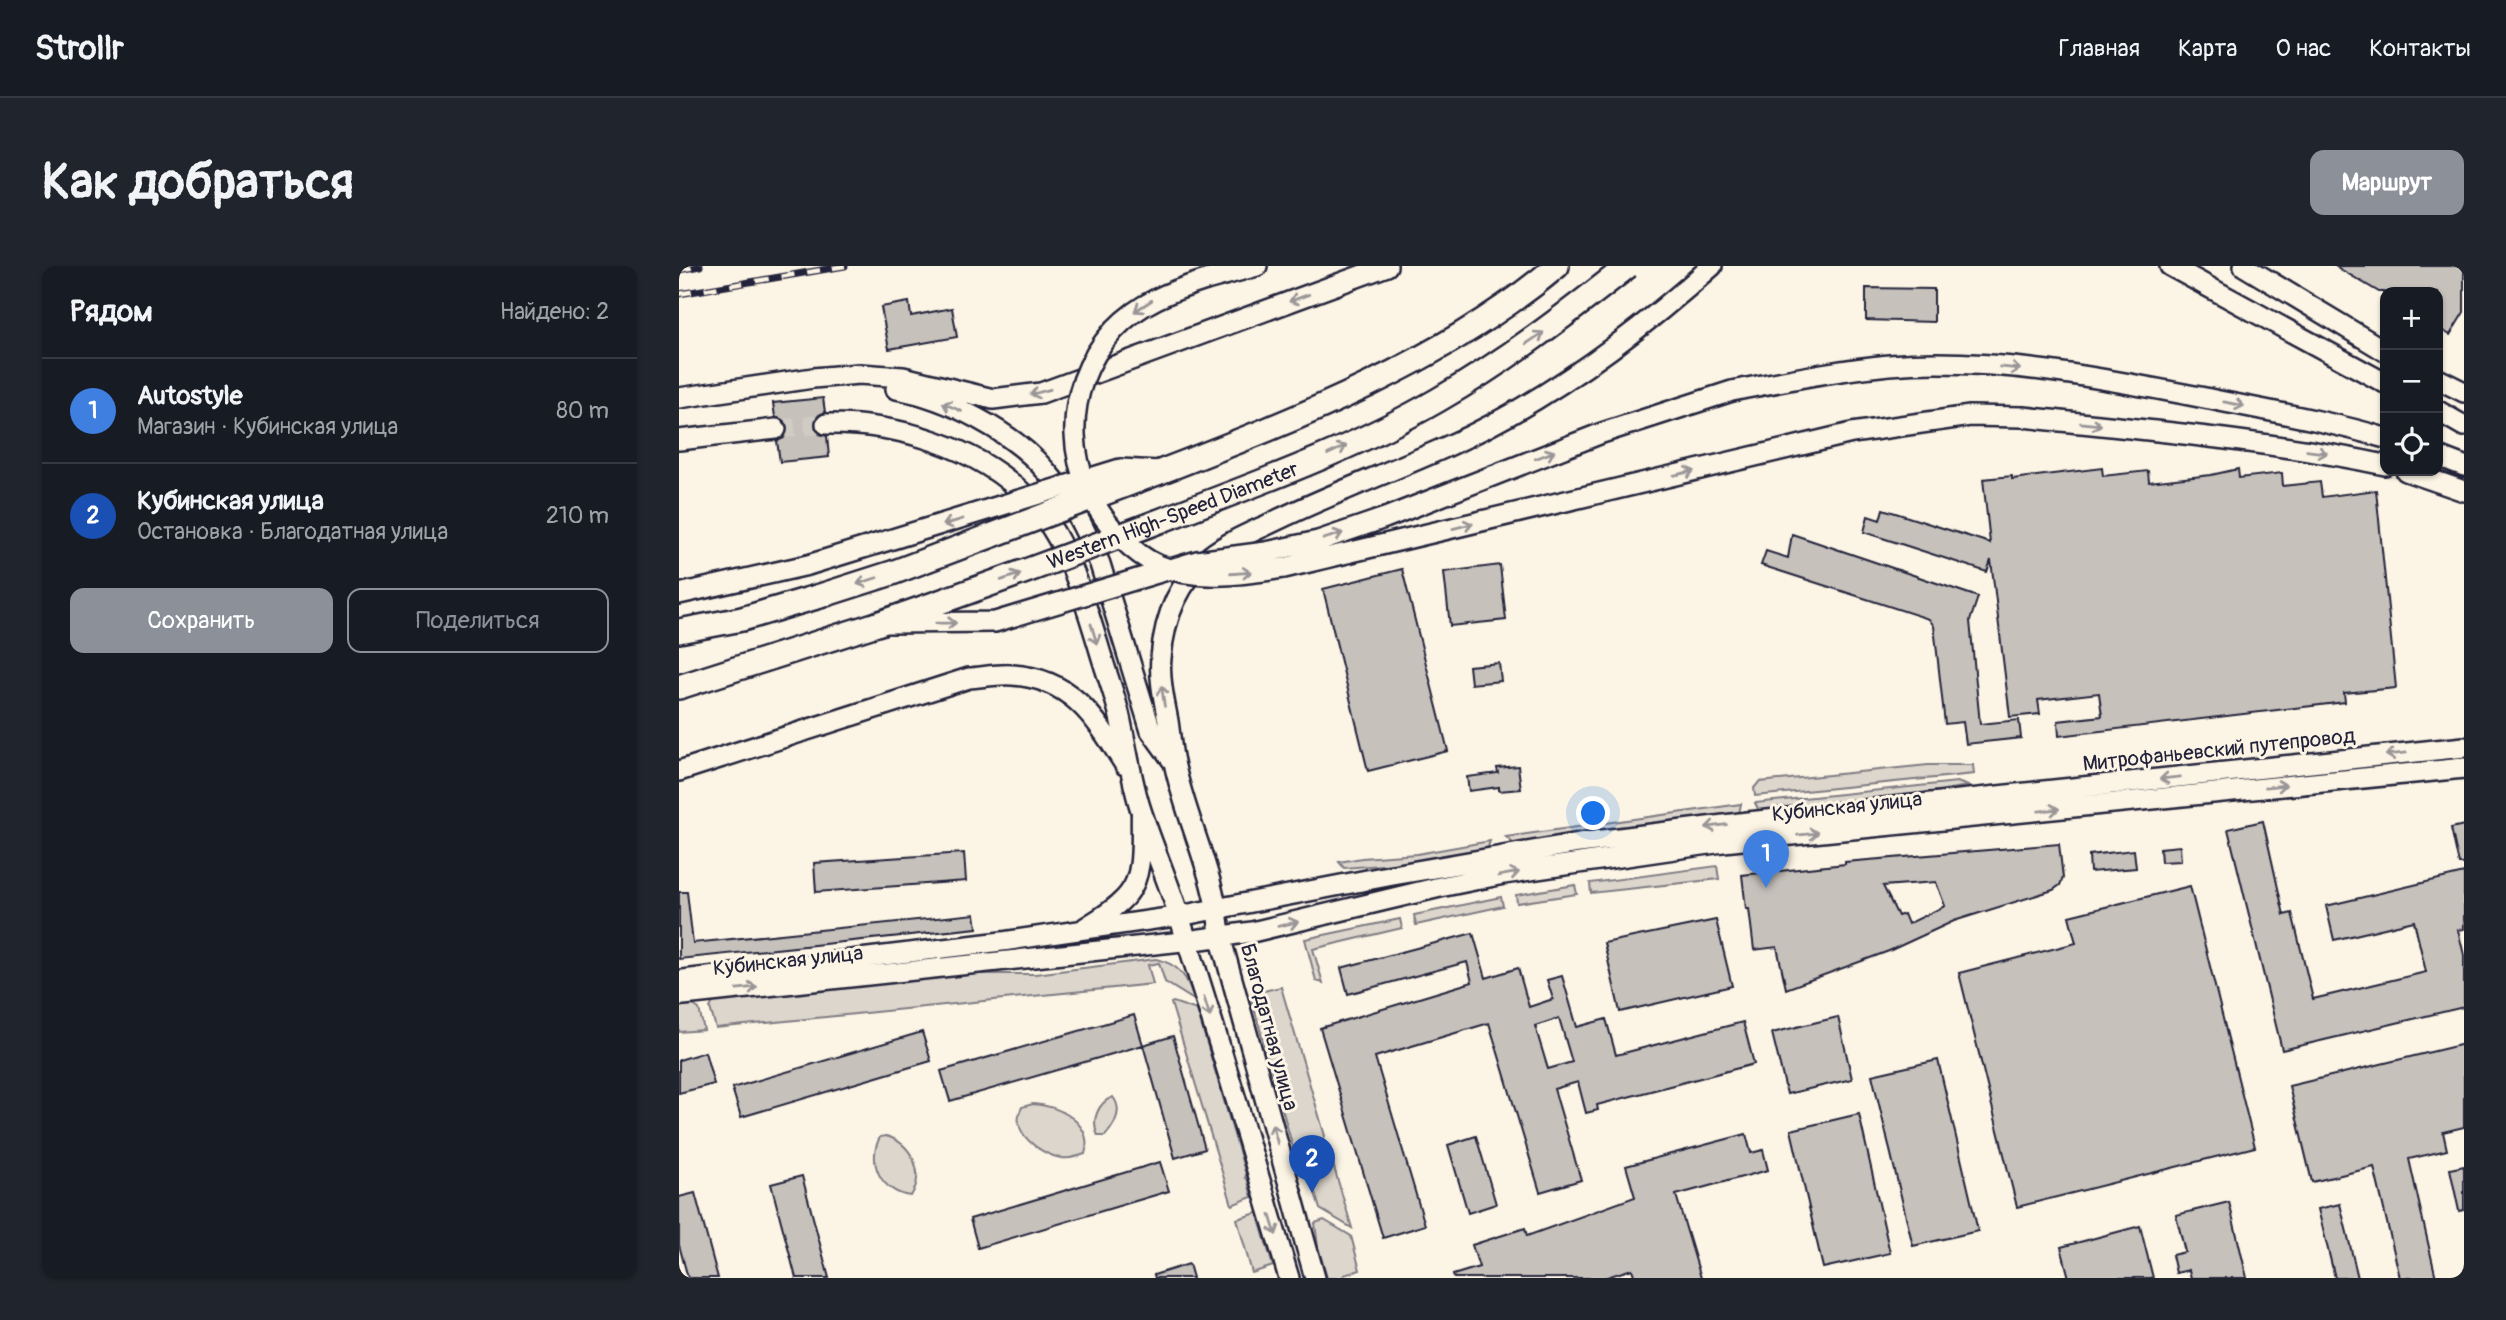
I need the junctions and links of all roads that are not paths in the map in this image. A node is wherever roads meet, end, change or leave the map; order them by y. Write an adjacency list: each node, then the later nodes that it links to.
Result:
1 (1258, 266): 21 (main road, one-way to 21, bridge)
2 (1387, 266): 12 (main road, one-way to 12)
3 (1557, 266): 23 (highway)
4 (1628, 266): 27 (highway, Western High-Speed Diameter, one-way to 4, bridge)
5 (1712, 266): 31 (main road, one-way to 5)
6 (2170, 266): 9 (main road)
7 (2244, 266): 8 (main road)
8 (2383, 350)
9 (2380, 380)
10 (2443, 382): 11 (main road)
11 (2464, 393)
12 (679, 398)
13 (679, 404): 31 (main road, one-way to 13)
14 (2441, 413): 16 (main road)
15 (826, 424): 34 (main road, one-way to 34)
16 (2464, 426)
17 (776, 429): 19 (main road)
18 (2380, 436): 27 (main road, one-way to 18, bridge)
19 (679, 440)
20 (2443, 458): 22 (main road)
21 (2380, 464)
22 (2464, 466)
23 (1160, 471): 26 (main road, one-way to 26, bridge); 28 (highway, one-way to 28, bridge)
24 (2420, 476): 25 (main road)
25 (2464, 491)
26 (679, 594)
27 (877, 624): 29 (highway, Western High-Speed Diameter)
28 (679, 631)
29 (679, 687)
30 (2464, 747): 35 (main road, Митрофаньевский путепровод, one-way to 35)
31 (1174, 763): 37 (main road, Благодатная улица)
32 (2464, 768): 35 (main road, Митрофаньевский путепровод, one-way to 32)
33 (679, 771): 34 (main road)
34 (1130, 772): 36 (main road)
35 (1980, 807): 37 (main road, Кубинская улица, one-way to 37); 40 (main road, Кубинская улица, one-way to 35)
36 (1141, 809): 38 (main road); 39 (main road)
37 (1218, 909): 38 (main road, Кубинская улица); 40 (main road, Благодатная улица)
38 (1179, 916): 39 (main road, Кубинская улица); 41 (main road)
39 (1080, 930): 42 (main road, Кубинская улица)
40 (1220, 936): 41 (main road, Кубинская улица); 45 (main road, Благодатная улица, one-way to 40)
41 (1187, 942): 43 (main road, Кубинская улица, one-way to 41); 44 (main road, one-way to 44)
42 (679, 980)
43 (679, 996)
44 (1289, 1278)
45 (1315, 1278)

